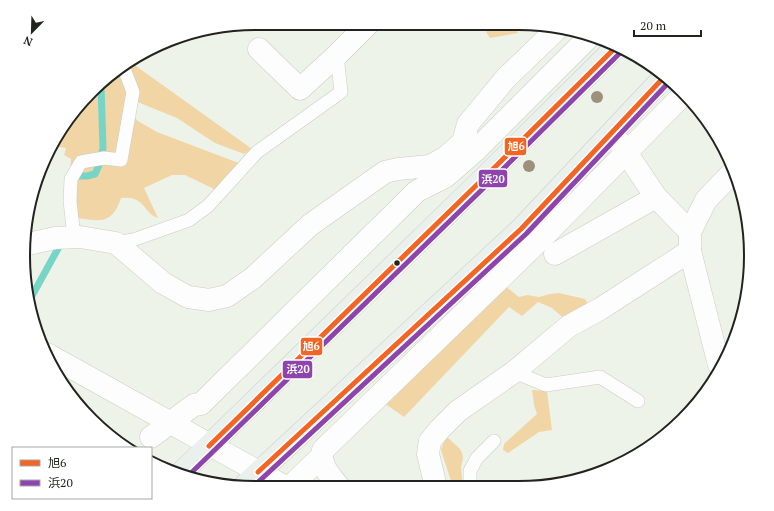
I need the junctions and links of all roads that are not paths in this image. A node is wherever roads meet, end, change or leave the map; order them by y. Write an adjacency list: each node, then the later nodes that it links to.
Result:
1 (362, 30): 6 (street)
2 (553, 33): 11 (street)
3 (585, 40): 11 (street)
4 (259, 49): 6 (street)
5 (613, 50): 13 (main road)
6 (337, 56): 18 (lane)
7 (125, 72): 16 (lane)
8 (661, 81): 10 (main road)
9 (679, 98): 12 (street)
10 (612, 133): 12 (street); 31 (main road)
11 (469, 146): 13 (street); 18 (street); 25 (street)
12 (626, 153): 15 (street); 29 (street)
13 (492, 170): 28 (main road)
14 (729, 175): 17 (street)
15 (656, 197): 17 (street); 20 (street)
16 (74, 237): 18 (street); 19 (street)
17 (690, 242): 22 (street); 23 (street)
18 (116, 243)
19 (30, 244)
20 (555, 254)
21 (55, 358): 25 (street)
22 (717, 363)
23 (514, 372): 24 (lane); 34 (street)
24 (638, 401)
25 (170, 423): 26 (street); 28 (street)
26 (151, 437)
27 (494, 442): 35 (lane)
28 (209, 446): 30 (main road); 31 (street)
29 (322, 456): 32 (street); 33 (street)
30 (185, 469)
31 (251, 479)
32 (296, 481)
33 (335, 481)
34 (435, 481)
35 (470, 481)

